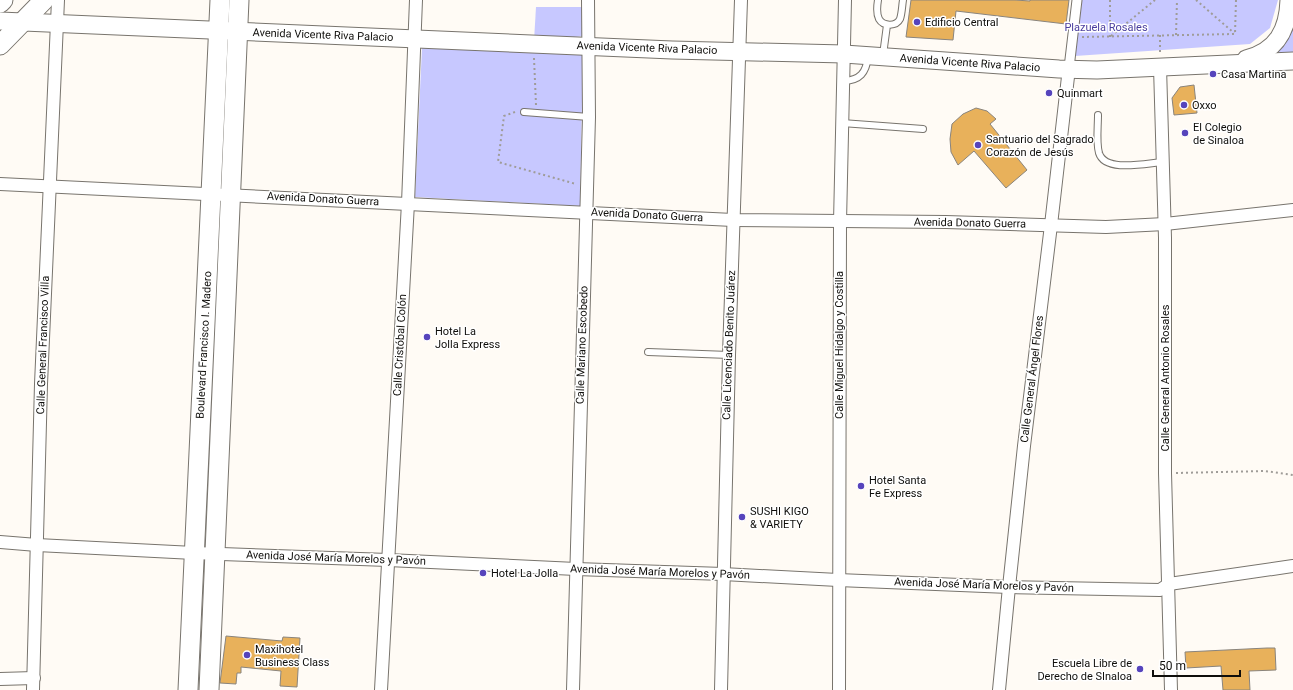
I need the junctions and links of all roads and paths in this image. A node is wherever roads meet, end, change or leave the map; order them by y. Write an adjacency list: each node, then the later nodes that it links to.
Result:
1 (3, 0): 19 (main road)
2 (44, 0): 21 (main road)
3 (58, 0): 22 (street, Calle General Francisco Villa)
4 (220, 0): 24 (main road, Boulevard Francisco I. Madero)
5 (239, 0): 25 (main road, Boulevard Francisco I. Madero)
6 (416, 0): 31 (street, Calle Cristóbal Colón)
7 (588, 0): 33 (street, Calle Mariano Escobedo)
8 (741, 0): 34 (street, Calle Licenciado Benito Juárez)
9 (845, 0): 35 (street, Calle Miguel Hidalgo y Costilla)
10 (878, 0): 23 (lane)
11 (903, 0): 23 (lane)
12 (1077, 0): 29 (street)
13 (1110, 0): 30 (path)
14 (1155, 0): 30 (path)
15 (1177, 0): 28 (path)
16 (1196, 0): 26 (path)
17 (1236, 0): 26 (path)
18 (1289, 0): 39 (main road)
19 (0, 3)
20 (0, 21): 21 (main road, Avenida Vicente Riva Palacio)
21 (23, 22): 22 (main road, Avenida Vicente Riva Palacio); 32 (main road)
22 (56, 24): 24 (main road, Avenida Vicente Riva Palacio); 52 (street, Calle General Francisco Villa)
23 (887, 25): 36 (lane)
24 (218, 31): 25 (main road, Avenida Vicente Riva Palacio); 54 (main road, Boulevard Francisco I. Madero)
25 (238, 32): 31 (main road, Avenida Vicente Riva Palacio); 55 (main road, Boulevard Francisco I. Madero)
26 (1235, 34): 28 (path)
27 (1160, 35): 28 (path); 30 (path); 40 (path)
28 (1176, 35)
29 (1073, 36): 30 (path); 41 (street)
30 (1110, 37)
31 (414, 39): 33 (main road, Avenida Vicente Riva Palacio); 56 (street, Calle Cristóbal Colón)
32 (0, 45)
33 (589, 46): 34 (main road, Avenida Vicente Riva Palacio); 47 (street, Calle Mariano Escobedo)
34 (740, 51): 35 (main road, Avenida Vicente Riva Palacio); 59 (street, Calle Licenciado Benito Juárez)
35 (844, 54): 36 (main road, Avenida Vicente Riva Palacio); 42 (street, Calle Miguel Hidalgo y Costilla)
36 (875, 56): 41 (main road, Avenida Vicente Riva Palacio); 42 (lane)
37 (534, 58): 43 (path)
38 (1293, 61): 39 (main road, Avenida Vicente Riva Palacio)
39 (1223, 63): 40 (main road, Avenida Vicente Riva Palacio)
40 (1160, 67): 41 (main road, Avenida Vicente Riva Palacio); 50 (street, Calle General Antonio Rosales)
41 (1069, 68): 62 (street, Calle General Ángel Flores)
42 (844, 81): 48 (street, Calle Miguel Hidalgo y Costilla)
43 (543, 105)
44 (516, 111): 53 (path)
45 (524, 112): 47 (lane)
46 (1098, 115): 50 (lane)
47 (589, 118): 53 (street, Calle Mariano Escobedo)
48 (842, 123): 49 (lane); 60 (street, Calle Miguel Hidalgo y Costilla)
49 (923, 129)
50 (1163, 162): 61 (street, Calle General Antonio Rosales)
51 (0, 184): 52 (street, Avenida Donato Guerra)
52 (50, 186): 54 (street, Avenida Donato Guerra); 68 (street, Calle General Francisco Villa)
53 (587, 186): 58 (street, Calle Mariano Escobedo)
54 (211, 194): 55 (street, Avenida Donato Guerra); 69 (main road, Boulevard Francisco I. Madero)
55 (231, 194): 56 (street, Avenida Donato Guerra); 70 (main road, Boulevard Francisco I. Madero)
56 (408, 203): 58 (street, Avenida Donato Guerra); 71 (street, Calle Cristóbal Colón)
57 (1293, 210): 61 (street, Avenida Donato Guerra)
58 (586, 212): 59 (street, Avenida Donato Guerra); 73 (street, Calle Mariano Escobedo)
59 (733, 220): 60 (street, Avenida Donato Guerra); 64 (street, Calle Licenciado Benito Juárez)
60 (840, 222): 62 (street, Avenida Donato Guerra); 75 (street, Calle Miguel Hidalgo y Costilla)
61 (1165, 224): 62 (street, Avenida Donato Guerra); 65 (street, Calle General Antonio Rosales)
62 (1051, 225): 77 (street, Calle General Ángel Flores)
63 (648, 352): 64 (lane)
64 (729, 355): 74 (street, Calle Licenciado Benito Juárez)
65 (1165, 473): 66 (path); 76 (street, Calle General Antonio Rosales)
66 (1293, 475)
67 (0, 542): 68 (street, Avenida José María Morelos y Pavón)
68 (37, 545): 69 (street, Avenida José María Morelos y Pavón); 79 (street, Calle General Francisco Villa)
69 (194, 553): 70 (street, Avenida José María Morelos y Pavón); 80 (main road, Boulevard Francisco I. Madero)
70 (215, 553): 71 (street, Avenida José María Morelos y Pavón); 81 (main road, Boulevard Francisco I. Madero)
71 (388, 560): 73 (street, Avenida José María Morelos y Pavón); 82 (street, Calle Cristóbal Colón)
72 (1293, 566): 76 (street, Avenida José María Morelos y Pavón)
73 (576, 569): 74 (street, Avenida José María Morelos y Pavón); 83 (street, Calle Mariano Escobedo)
74 (723, 574): 75 (street, Avenida José María Morelos y Pavón); 84 (street, Calle Licenciado Benito Juárez)
75 (838, 580): 77 (street, Avenida José María Morelos y Pavón); 85 (street, Calle Miguel Hidalgo y Costilla)
76 (1169, 584): 77 (street, Avenida José María Morelos y Pavón); 87 (street, Calle General Antonio Rosales)
77 (1008, 587): 86 (street, Calle General Ángel Flores)
78 (0, 679): 79 (street)
79 (34, 684)
80 (188, 690)
81 (209, 690)
82 (381, 690)
83 (573, 690)
84 (721, 690)
85 (839, 690)
86 (999, 690)
87 (1171, 690)

